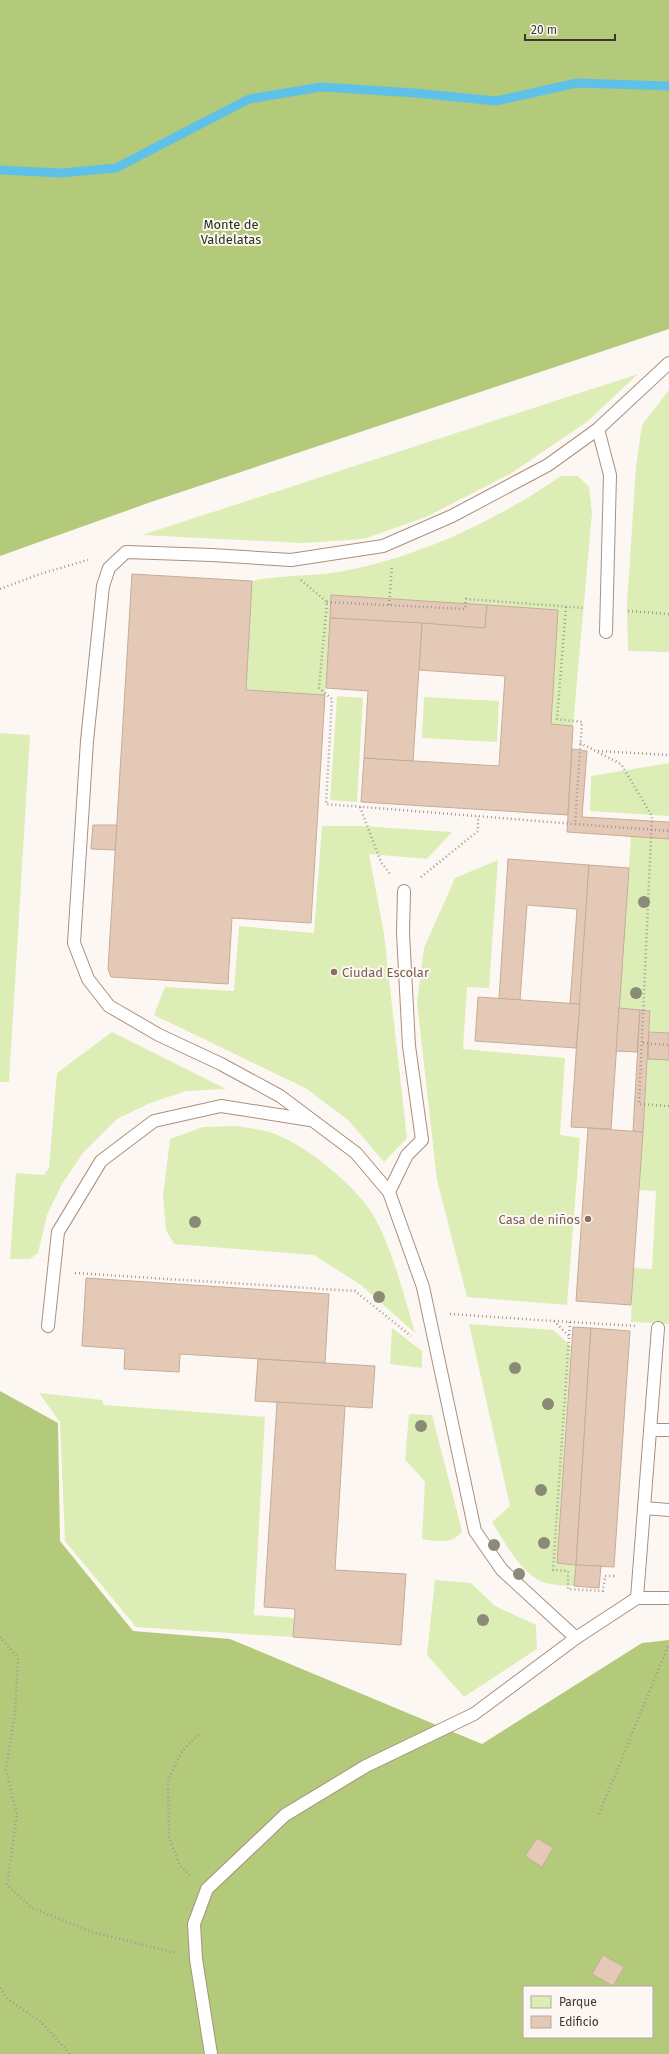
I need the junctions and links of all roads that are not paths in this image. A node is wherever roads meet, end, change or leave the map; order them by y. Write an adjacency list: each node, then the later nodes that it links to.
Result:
1 (669, 363): 2 (lane)
2 (598, 429): 3 (lane); 5 (lane)
3 (606, 632)
4 (404, 891): 6 (lane)
5 (313, 1120): 6 (lane); 7 (lane)
6 (389, 1192): 15 (lane)
7 (48, 1326)
8 (658, 1328): 9 (lane)
9 (650, 1430): 10 (lane); 11 (lane)
10 (669, 1430)
11 (644, 1508): 12 (lane); 13 (lane)
12 (669, 1510)
13 (637, 1598): 14 (lane); 15 (lane)
14 (669, 1598)
15 (576, 1638): 16 (lane)
16 (211, 2054)

